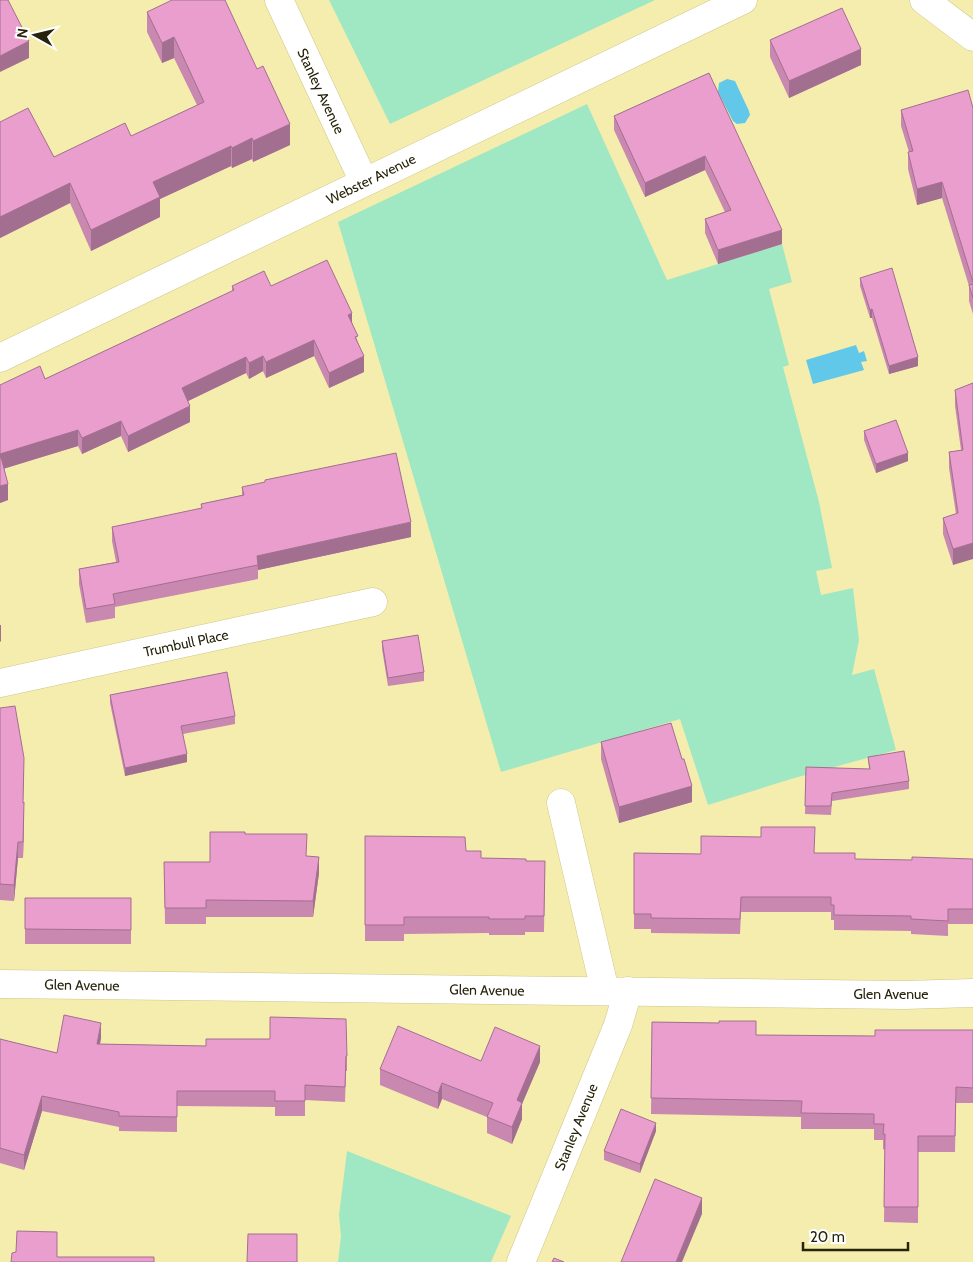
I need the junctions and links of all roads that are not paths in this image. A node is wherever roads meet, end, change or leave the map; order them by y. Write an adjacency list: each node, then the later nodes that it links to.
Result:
1 (279, 0): 5 (street, Stanley Avenue)
2 (743, 0): 5 (street, Webster Avenue)
3 (924, 0): 4 (street)
4 (973, 37)
5 (364, 182): 6 (street, Webster Avenue)
6 (0, 358)
7 (373, 602): 8 (street, Trumbull Place)
8 (0, 683)
9 (561, 803): 11 (street)
10 (0, 984): 11 (street, Glen Avenue)
11 (617, 991): 12 (street, Glen Avenue); 13 (street, Stanley Avenue)
12 (973, 993)
13 (521, 1262)

